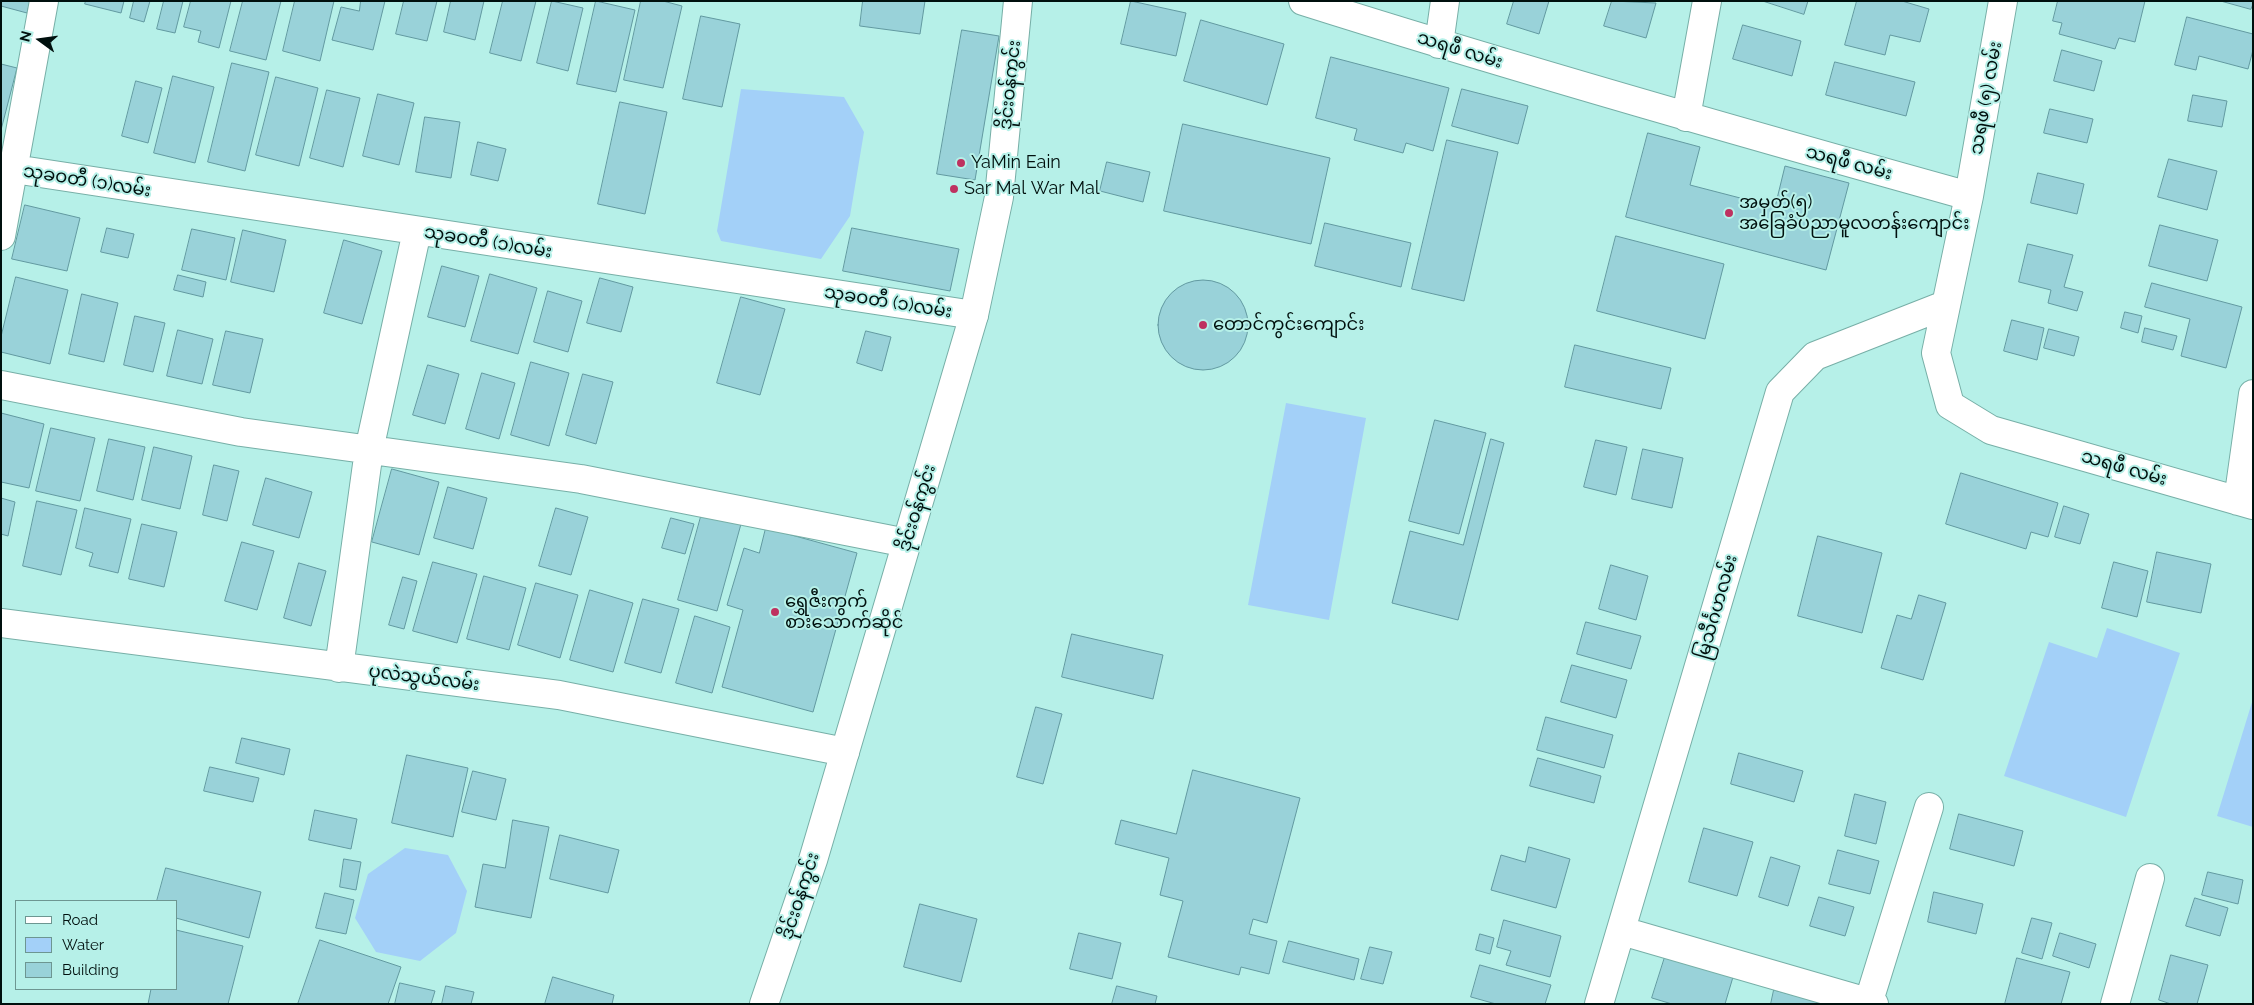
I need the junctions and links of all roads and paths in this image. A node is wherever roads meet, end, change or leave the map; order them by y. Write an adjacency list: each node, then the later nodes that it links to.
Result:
1 (44, 1): 9 (street)
2 (1018, 1): 14 (street, ဒိုင်းဝန်ကွင်း)
3 (1304, 1): 7 (street, သရဖီ လမ်း)
4 (1445, 1): 7 (street)
5 (1708, 1): 8 (street)
6 (2003, 1): 10 (street, သရဖီ (၅) လမ်း)
7 (1439, 44): 8 (street, သရဖီ လမ်း)
8 (1686, 117): 10 (street, သရဖီ လမ်း)
9 (7, 168): 11 (street, သုခဝတီ (၁)လမ်း); 12 (street)
10 (1969, 196): 13 (street, သရဖီ လမ်း)
11 (416, 231): 14 (street, သုခဝတီ (၁)လမ်း); 17 (street)
12 (1, 236)
13 (1944, 305): 18 (street, သရဖီ လမ်း); 25 (street, မြသီင်္ဂဟလမ်း)
14 (974, 315): 19 (street, ဒိုင်းဝန်ကွင်း)
15 (1, 385): 17 (street)
16 (2253, 394): 18 (street)
17 (369, 450): 19 (street); 21 (street)
18 (2245, 503)
19 (907, 543): 22 (street, ဒိုင်းဝန်ကွင်း)
20 (1, 623): 21 (street, ပုလဲသွယ်လမ်း)
21 (339, 668): 22 (street, ပုလဲသွယ်လမ်း)
22 (845, 752): 27 (street, ဒိုင်းဝန်ကွင်း)
23 (1929, 807): 26 (street)
24 (2150, 878): 29 (street)
25 (1622, 931): 26 (street); 28 (street, မြသီင်္ဂဟလမ်း)
26 (1870, 1003)
27 (764, 1004)
28 (1599, 1004)
29 (2115, 1004)

